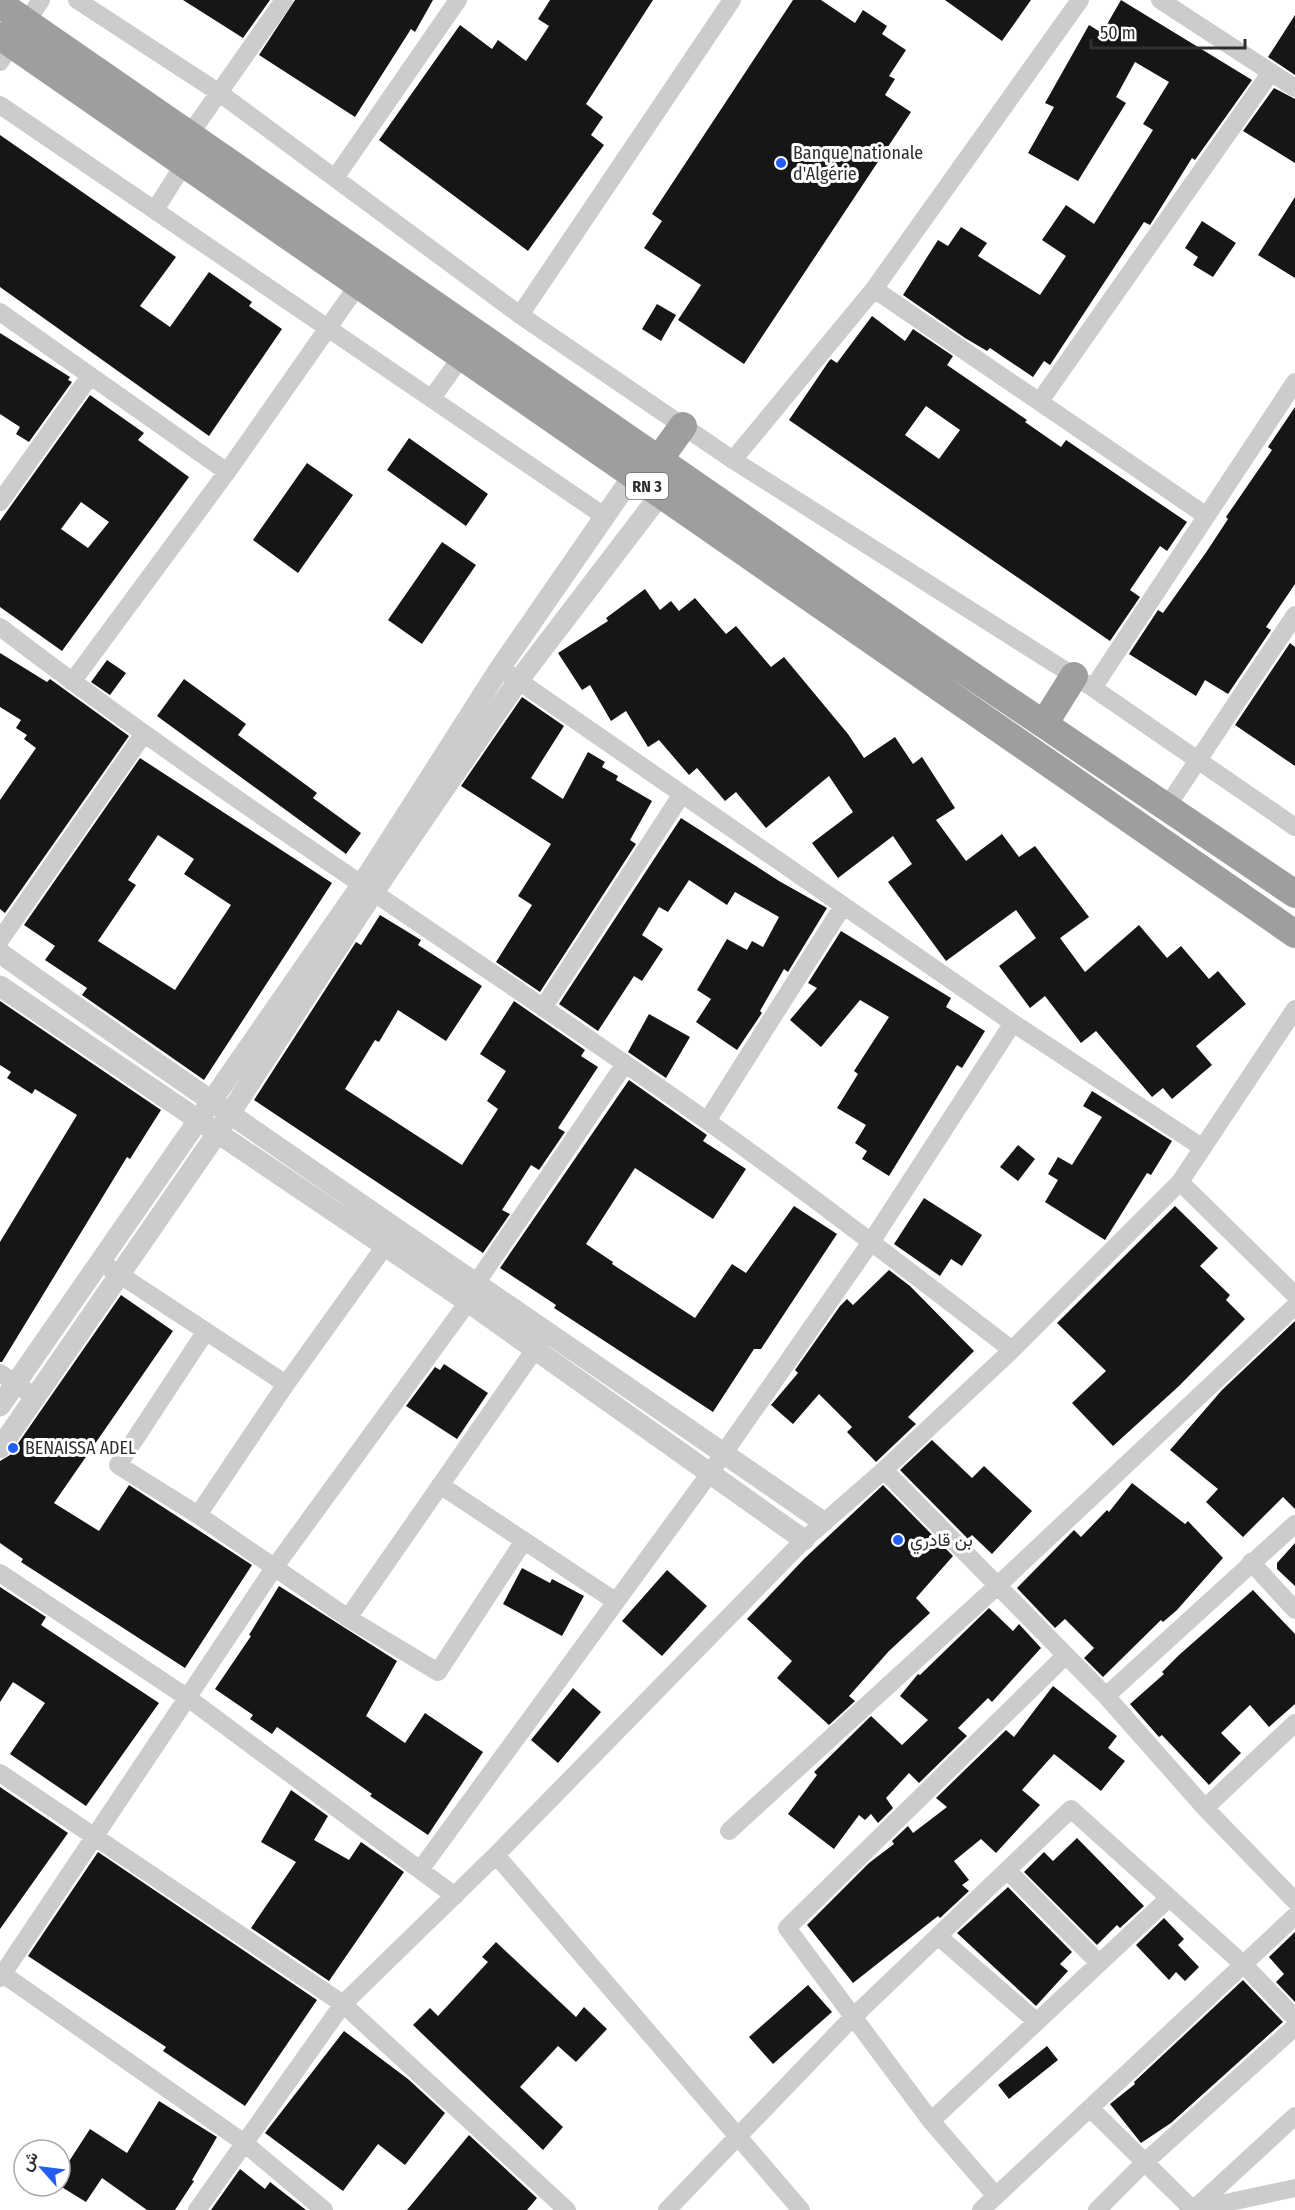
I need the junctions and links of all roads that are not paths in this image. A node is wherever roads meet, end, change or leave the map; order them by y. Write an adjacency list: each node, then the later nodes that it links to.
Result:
1 (77, 0): 11 (street)
2 (284, 0): 11 (street)
3 (458, 0): 15 (street)
4 (732, 0): 20 (street)
5 (1080, 0): 18 (street)
6 (1160, 0): 9 (street)
7 (0, 4): 8 (highway, RN 3)
8 (16, 33): 13 (highway, RN 3); 14 (highway, RN 3)
9 (1271, 72): 10 (street); 26 (street)
10 (1295, 88)
11 (221, 94): 13 (street); 15 (street)
12 (0, 105): 16 (street)
13 (190, 134): 28 (highway, RN 3)
14 (184, 164): 16 (street); 17 (highway, RN 3)
15 (335, 178): 20 (street)
16 (154, 210): 21 (street)
17 (358, 285): 21 (street); 22 (highway, RN 3)
18 (874, 289): 26 (street); 29 (street)
19 (0, 312): 23 (street)
20 (520, 315): 27 (street)
21 (330, 328): 25 (street); 30 (street)
22 (462, 356): 25 (street); 31 (highway, RN 3)
23 (90, 376): 30 (street); 33 (street)
24 (1295, 382): 34 (street)
25 (432, 398): 35 (street)
26 (1040, 401): 34 (street)
27 (683, 426): 28 (highway); 29 (street)
28 (662, 460): 31 (street); 32 (street); 42 (highway, RN 3)
29 (733, 460): 41 (street)
30 (226, 472): 40 (street)
31 (632, 476): 32 (highway, RN 3); 35 (street)
32 (661, 495): 39 (street); 51 (highway, RN 3)
33 (0, 502)
34 (1205, 515): 41 (street)
35 (604, 516): 38 (street)
36 (1295, 615): 44 (street)
37 (0, 627): 40 (street)
38 (500, 668): 39 (street); 48 (street)
39 (518, 681): 45 (street); 48 (street)
40 (72, 682): 43 (street)
41 (1083, 682): 42 (highway); 44 (street)
42 (1044, 724): 46 (highway, RN 3)
43 (143, 735): 48 (street); 52 (street)
44 (1198, 761): 46 (street); 47 (street)
45 (682, 794): 50 (street); 55 (street)
46 (1166, 808): 49 (highway, RN 3)
47 (1295, 827)
48 (368, 888): 55 (street); 59 (street); 62 (street)
49 (1295, 894)
50 (843, 906): 57 (street); 61 (street)
51 (1295, 934)
52 (0, 940)
53 (0, 953): 59 (street)
54 (0, 986): 60 (street)
55 (543, 1008): 58 (street)
56 (1295, 1009): 63 (street)
57 (1013, 1023): 63 (street); 65 (street)
58 (624, 1065): 61 (street); 69 (street)
59 (211, 1102): 60 (street); 62 (street)
60 (200, 1120): 62 (street); 67 (street)
61 (707, 1121): 65 (street)
62 (224, 1123): 66 (street); 68 (street); 69 (street)
63 (1203, 1148): 64 (street)
64 (1180, 1182): 70 (street); 76 (street)
65 (871, 1242): 76 (street); 82 (street)
66 (385, 1246): 71 (street); 78 (street)
67 (99, 1261): 68 (street); 77 (street)
68 (118, 1274): 73 (street); 79 (street)
69 (477, 1282): 71 (street); 74 (street)
70 (1295, 1295)
71 (468, 1302): 75 (street); 92 (street)
72 (1295, 1306): 94 (street)
73 (206, 1331): 78 (street); 86 (street)
74 (548, 1332): 75 (street); 82 (street)
75 (534, 1348): 84 (street); 85 (street)
76 (1012, 1350): 83 (street)
77 (8, 1379): 79 (street); 80 (street)
78 (286, 1384): 86 (street)
79 (35, 1396): 81 (street)
80 (0, 1406)
81 (0, 1448)
82 (723, 1453): 84 (street); 87 (street)
83 (884, 1470): 87 (street); 94 (street)
84 (710, 1473): 89 (street); 95 (street)
85 (440, 1485): 90 (street); 97 (street)
86 (198, 1515): 92 (street)
87 (823, 1522): 89 (street)
88 (1295, 1524): 91 (street)
89 (804, 1540): 106 (street)
90 (523, 1542): 95 (street); 97 (street)
91 (1251, 1562): 96 (street); 99 (street)
92 (274, 1568): 97 (street); 100 (street)
93 (0, 1573): 100 (street)
94 (996, 1587): 98 (street); 104 (street)
95 (615, 1601): 107 (street)
96 (1295, 1610)
97 (348, 1618)
98 (1065, 1656): 99 (street); 118 (street)
99 (1106, 1696): 103 (street)
100 (188, 1698): 105 (street); 107 (street)
101 (1295, 1723): 103 (street)
102 (0, 1773): 105 (street)
103 (1205, 1808): 111 (street)
104 (729, 1831)
105 (94, 1837): 116 (street); 117 (street)
106 (496, 1855): 109 (street); 125 (street)
107 (420, 1870): 109 (street)
108 (1007, 1870): 110 (street); 113 (street); 114 (street)
109 (455, 1896): 117 (street)
110 (1170, 1898): 114 (street); 115 (street)
111 (1295, 1901)
112 (1295, 1916): 115 (street)
113 (938, 1936): 118 (street); 120 (street)
114 (1099, 1963): 120 (street)
115 (1245, 1966): 119 (street); 122 (street)
116 (1, 1975): 126 (street)
117 (343, 2004): 126 (street); 132 (street)
118 (852, 2018): 124 (street); 125 (street)
119 (1295, 2018)
120 (1037, 2022): 124 (street)
121 (1295, 2027): 127 (street)
122 (1091, 2109): 127 (street); 129 (street)
123 (1295, 2116): 137 (street)
124 (931, 2121): 129 (street)
125 (739, 2138): 133 (street); 134 (street)
126 (243, 2142): 130 (street); 131 (street)
127 (1145, 2162): 136 (street); 137 (street)
128 (1295, 2188): 137 (street)
129 (996, 2196): 135 (street)
130 (196, 2210)
131 (324, 2210)
132 (567, 2210)
133 (667, 2210)
134 (801, 2210)
135 (981, 2210)
136 (1097, 2210)
137 (1193, 2210)

